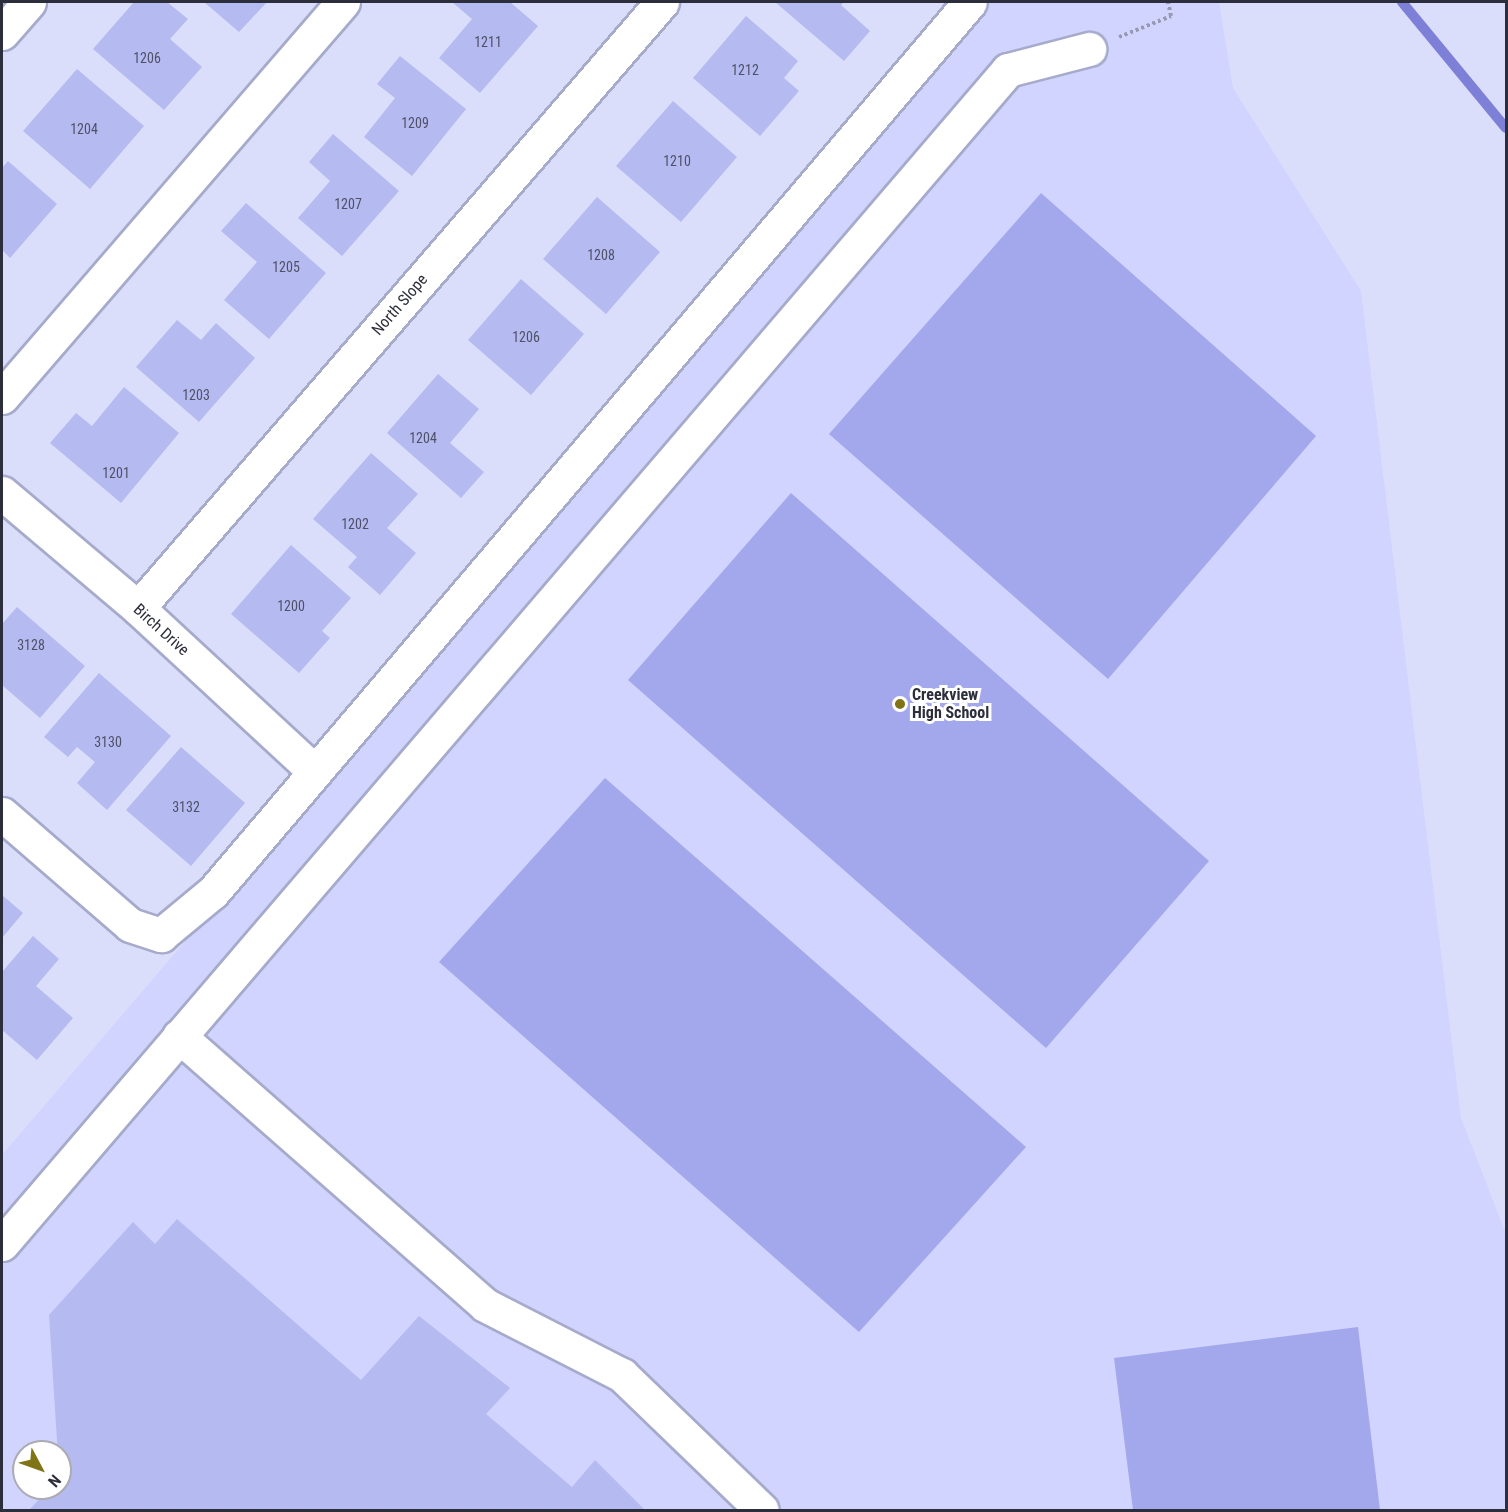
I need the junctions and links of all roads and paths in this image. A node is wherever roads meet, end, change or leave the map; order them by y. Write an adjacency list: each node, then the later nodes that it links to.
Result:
1 (29, 2): 6 (street)
2 (343, 2): 8 (street)
3 (662, 2): 10 (street, North Slope)
4 (970, 2): 11 (street)
5 (1168, 2): 7 (path)
6 (2, 33)
7 (1089, 49): 13 (street)
8 (2, 398)
9 (2, 493): 10 (street, Birch Drive)
10 (138, 608): 11 (street, Birch Drive)
11 (315, 772): 12 (street)
12 (2, 814)
13 (179, 1036): 14 (street); 15 (street)
14 (2, 1244)
15 (762, 1510)

